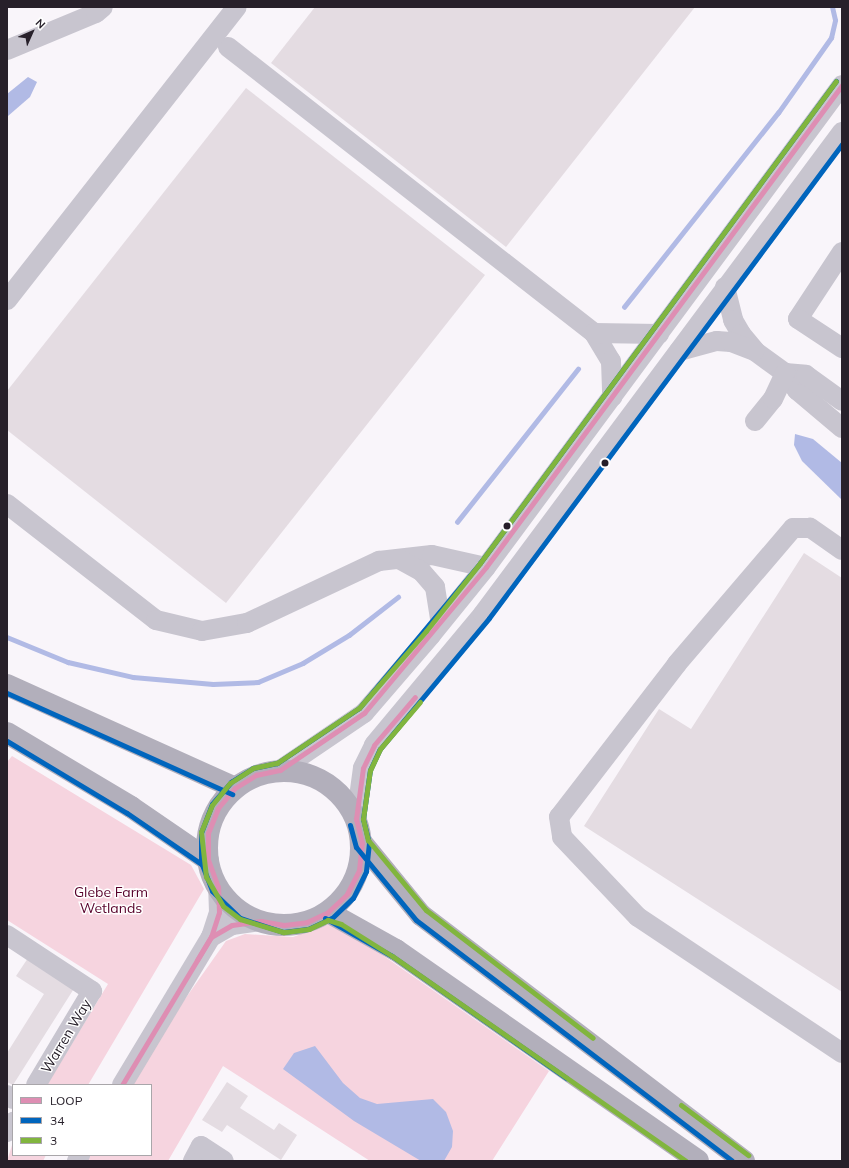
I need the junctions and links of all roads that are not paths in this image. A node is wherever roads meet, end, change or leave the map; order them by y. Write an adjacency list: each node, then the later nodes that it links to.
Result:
1 (103, 7): 4 (street)
2 (237, 7): 9 (street)
3 (228, 47): 10 (street)
4 (7, 50)
5 (842, 85): 11 (street)
6 (842, 132): 8 (street)
7 (842, 252): 12 (street)
8 (725, 287): 13 (street); 14 (street)
9 (7, 300)
10 (594, 333): 11 (street); 16 (street)
11 (659, 334): 16 (street)
12 (842, 348)
13 (679, 351): 14 (street); 29 (street)
14 (756, 352): 15 (street)
15 (785, 373): 17 (street); 18 (street); 19 (street)
16 (612, 398): 23 (street)
17 (842, 400)
18 (755, 421)
19 (842, 428)
20 (7, 504): 22 (street)
21 (842, 550): 37 (street)
22 (399, 559): 23 (street); 24 (street)
23 (486, 567): 24 (street)
24 (441, 623): 27 (street)
25 (7, 685): 28 (highway)
26 (7, 733): 31 (highway)
27 (280, 770): 28 (highway); 29 (highway)
28 (227, 785): 31 (highway)
29 (356, 819): 30 (highway)
30 (362, 843): 33 (highway); 43 (highway)
31 (208, 860): 32 (highway)
32 (218, 887): 34 (highway); 36 (street)
33 (336, 915): 34 (highway); 42 (highway)
34 (261, 921): 36 (street)
35 (7, 935): 38 (street, Warren Way)
36 (211, 937): 39 (street)
37 (842, 1053)
38 (37, 1084)
39 (123, 1084)
40 (193, 1161): 41 (street)
41 (224, 1161)
42 (698, 1161)
43 (744, 1161)

